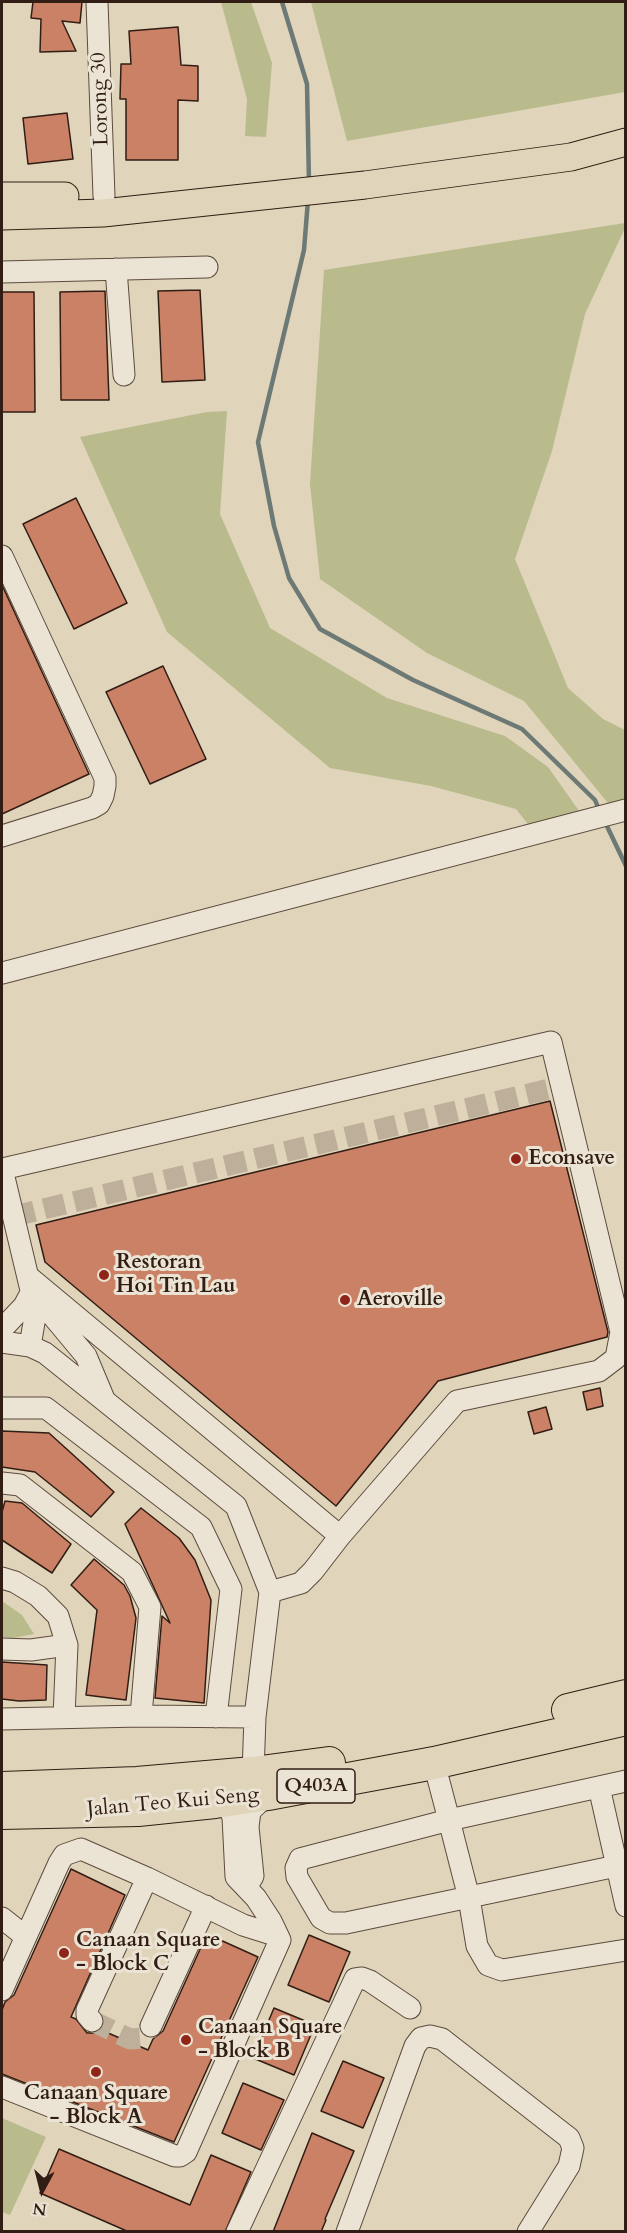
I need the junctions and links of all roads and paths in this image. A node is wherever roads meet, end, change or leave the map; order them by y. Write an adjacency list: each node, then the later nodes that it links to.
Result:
1 (97, 2): 4 (street, Lorong 30)
2 (626, 142): 5 (main road)
3 (2, 196): 4 (main road)
4 (104, 196): 5 (main road)
5 (246, 196): 6 (main road)
6 (2, 216)
7 (207, 267): 8 (street)
8 (116, 269): 9 (street); 10 (street)
9 (2, 272)
10 (124, 375)
11 (2, 556): 13 (street)
12 (626, 810): 14 (street)
13 (2, 836)
14 (2, 973)
15 (31, 1284): 16 (street); 18 (street); 19 (street); 22 (street); 22 (street)
16 (2, 1329)
17 (2, 1342): 18 (street)
18 (30, 1346): 19 (street)
19 (106, 1402): 24 (street)
20 (2, 1408): 30 (street)
21 (2, 1483): 28 (street)
22 (340, 1536): 24 (street)
23 (2, 1578): 25 (street)
24 (270, 1592): 31 (street)
25 (67, 1645): 26 (street); 29 (street)
26 (2, 1649)
27 (626, 1696): 36 (highway, Jalan Teo Kui Seng)
28 (141, 1716): 29 (street); 30 (street)
29 (64, 1717): 32 (street)
30 (216, 1717): 31 (street)
31 (255, 1717): 36 (street)
32 (2, 1719)
33 (626, 1719): 34 (highway, Jalan Teo Kui Seng / Q403A)
34 (434, 1763): 36 (highway, Jalan Teo Kui Seng / Q403A); 41 (street)
35 (626, 1781): 37 (street)
36 (261, 1784): 38 (highway, Jalan Teo Kui Seng); 39 (highway, Jalan Teo Kui Seng / Q403A); 44 (street)
37 (599, 1787): 41 (street); 42 (street)
38 (2, 1788)
39 (215, 1802): 40 (highway, Jalan Teo Kui Seng / Q403A); 44 (street)
40 (2, 1813)
41 (449, 1820): 45 (street); 45 (street)
42 (621, 1865): 45 (street); 47 (street)
43 (147, 1878): 46 (street); 49 (street); 54 (street)
44 (247, 1886): 50 (street)
45 (469, 1898): 51 (street)
46 (206, 1906): 50 (street); 55 (street)
47 (626, 1906)
48 (2, 1914): 49 (street)
49 (26, 1937): 52 (street)
50 (279, 1938): 56 (street)
51 (626, 1950)
52 (2, 1990)
53 (410, 2008): 57 (street)
54 (92, 2021)
55 (151, 2026)
56 (2, 2086)
57 (237, 2232)
58 (347, 2232): 59 (street)
59 (528, 2232)

